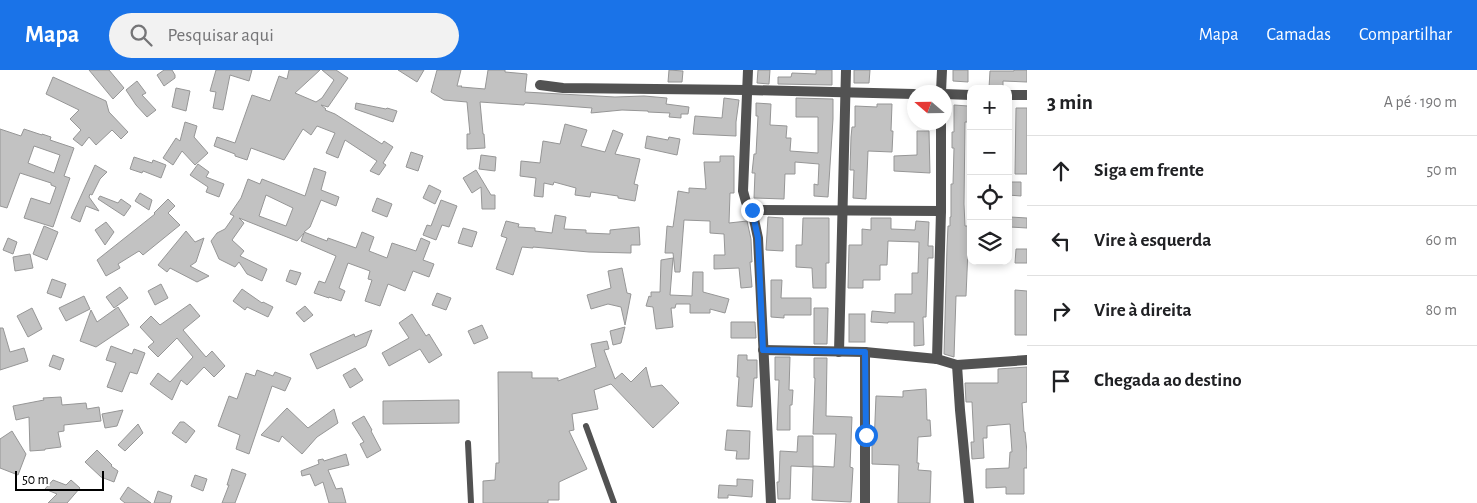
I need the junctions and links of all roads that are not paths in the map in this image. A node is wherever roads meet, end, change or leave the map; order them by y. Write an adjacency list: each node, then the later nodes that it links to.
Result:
1 (748, 70): 6 (street)
2 (846, 70): 7 (street)
3 (942, 70): 5 (street)
4 (540, 85): 6 (street)
5 (943, 85)
6 (747, 90): 7 (street); 14 (street)
7 (846, 93): 8 (street); 15 (street)
8 (907, 94)
9 (952, 94): 10 (street)
10 (967, 95)
11 (1012, 95): 12 (street)
12 (1027, 95)
13 (941, 130): 16 (street)
14 (752, 210): 15 (street); 17 (street)
15 (842, 210): 16 (street); 18 (street)
16 (942, 211): 20 (street)
17 (763, 350): 18 (street); 27 (street)
18 (839, 352): 19 (street)
19 (865, 352): 20 (street); 28 (street)
20 (937, 359): 22 (street)
21 (1027, 360): 22 (street)
22 (958, 365): 29 (street)
23 (586, 426): 26 (lane)
24 (468, 443): 25 (lane)
25 (470, 503)
26 (614, 503)
27 (771, 503)
28 (865, 503)
29 (968, 503)

